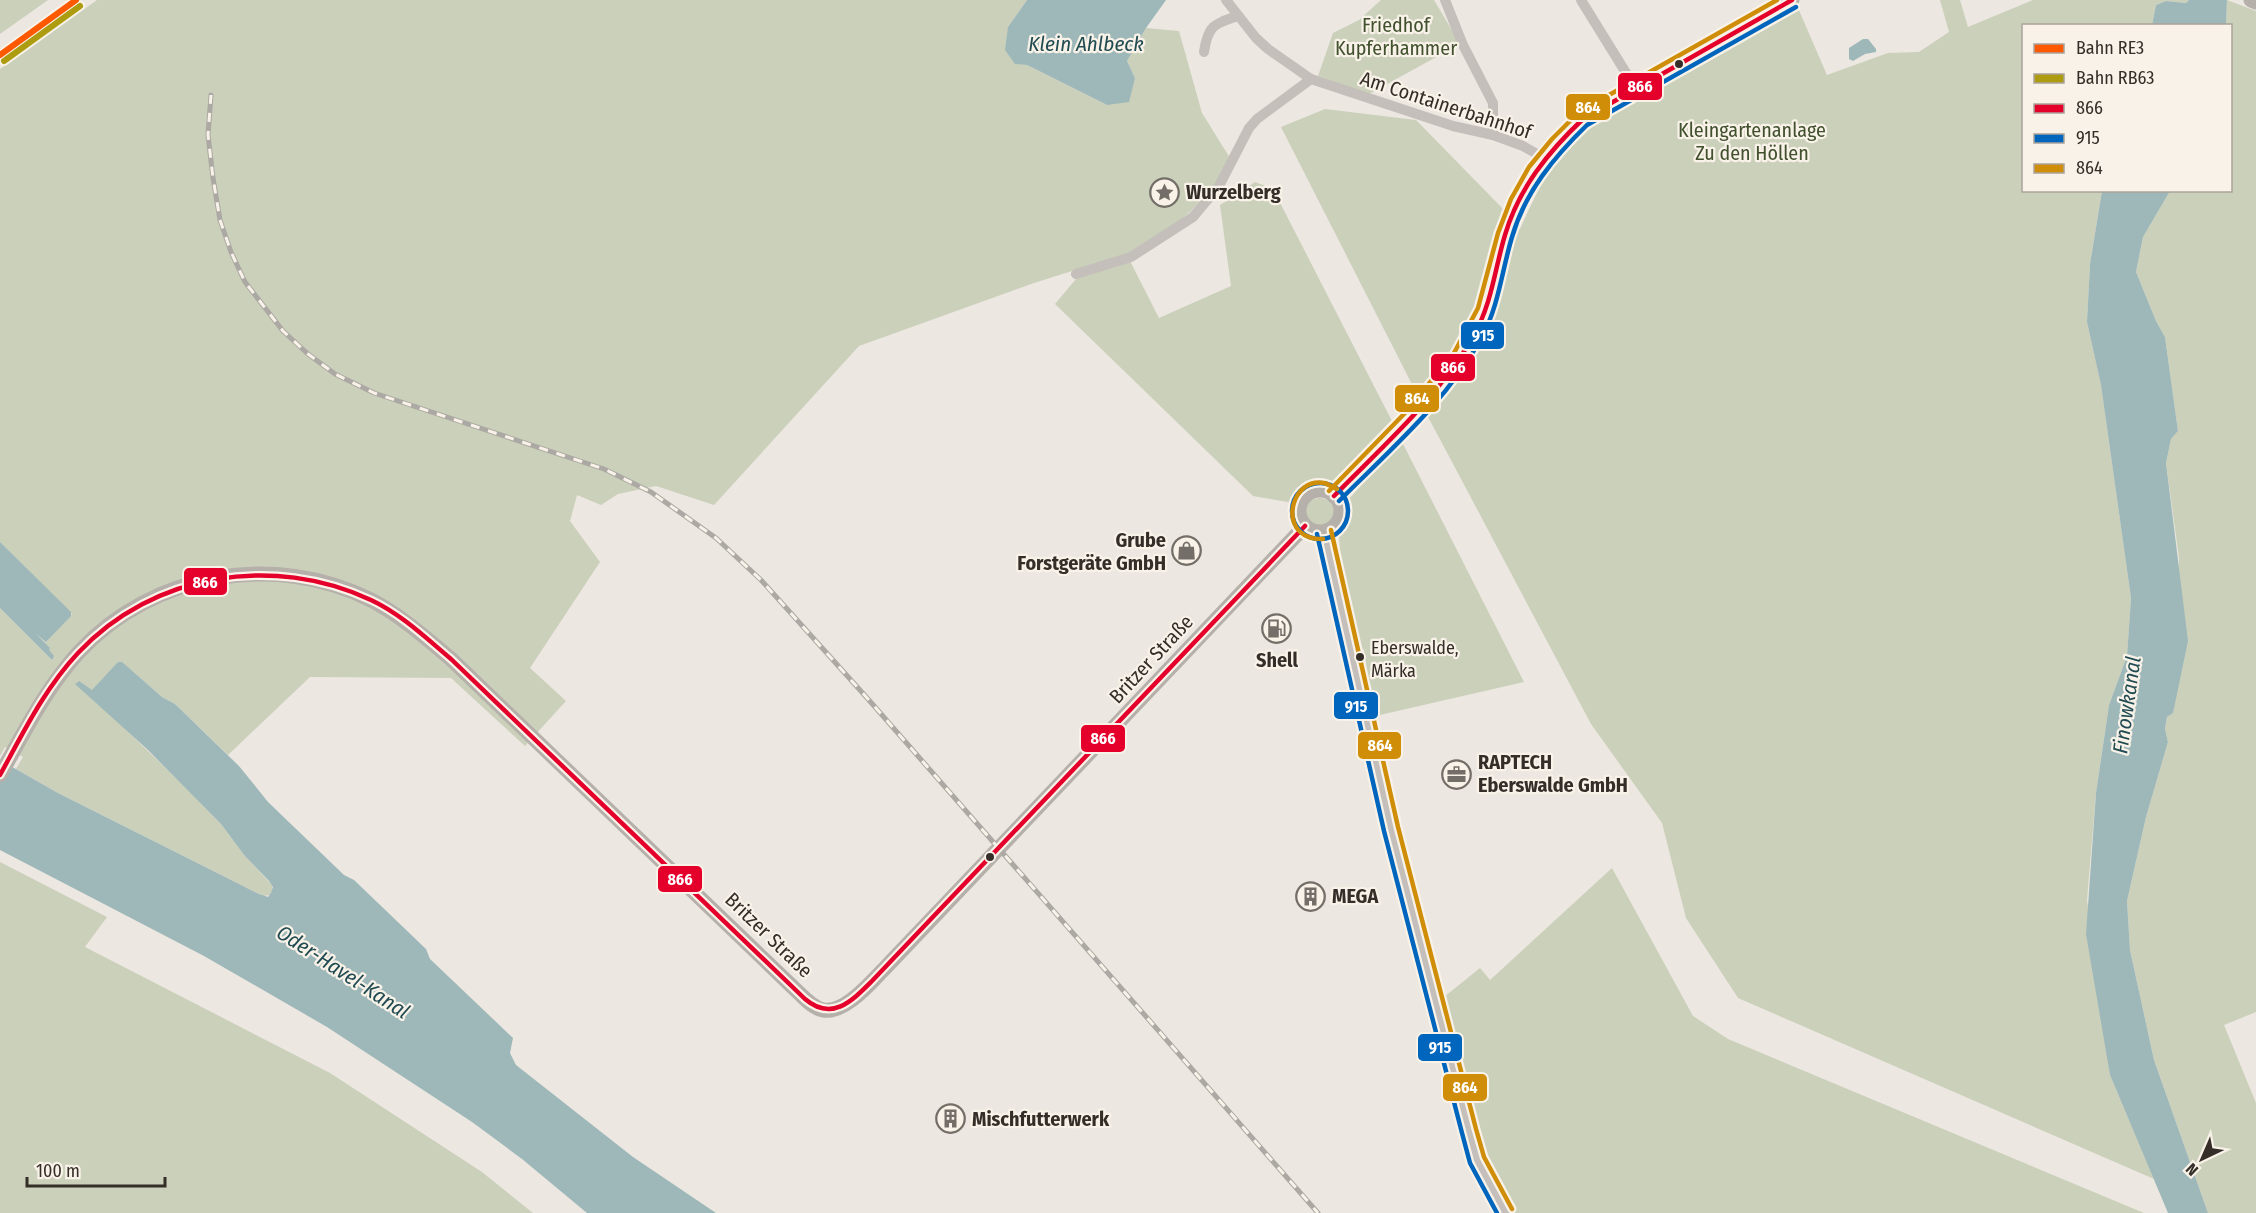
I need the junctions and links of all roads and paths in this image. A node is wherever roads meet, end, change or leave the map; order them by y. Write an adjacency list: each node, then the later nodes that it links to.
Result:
1 (1226, 0): 7 (street, Am Containerbahnhof)
2 (1445, 0): 11 (street)
3 (1581, 0): 10 (street)
4 (1792, 0): 10 (main road)
5 (2251, 0): 6 (main road)
6 (2256, 2)
7 (1239, 16): 8 (street); 9 (street, Am Containerbahnhof)
8 (1204, 51)
9 (1311, 79): 11 (street, Am Containerbahnhof); 13 (street)
10 (1636, 89): 12 (main road)
11 (1493, 135): 12 (street, Am Containerbahnhof)
12 (1544, 158): 14 (main road)
13 (1076, 274)
14 (1334, 496): 15 (main road); 16 (main road)
15 (1305, 526): 16 (main road); 17 (main road, Britzer Straße)
16 (1324, 532): 18 (street)
17 (0, 775)
18 (1505, 1213)

